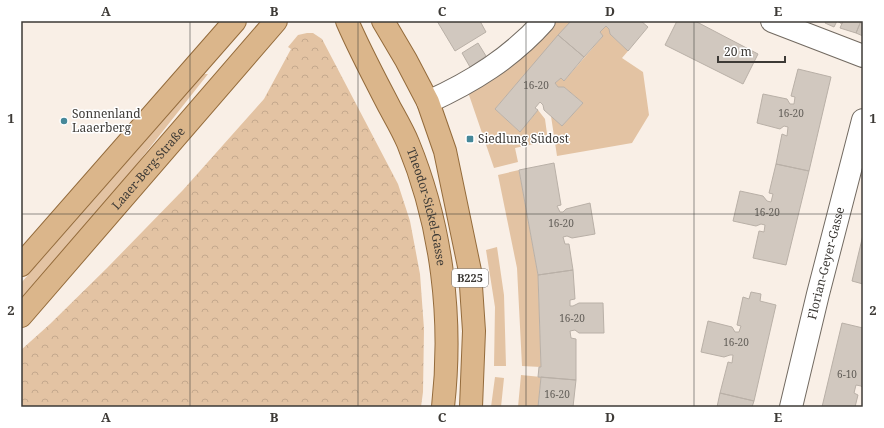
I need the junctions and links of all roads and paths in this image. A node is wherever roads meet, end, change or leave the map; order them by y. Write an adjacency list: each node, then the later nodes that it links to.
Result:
1 (236, 21): 10 (main road)
2 (276, 21): 11 (main road, Laaer-Berg-Straße)
3 (347, 21): 12 (main road, Theodor-Sickel-Gasse / B225)
4 (383, 21): 8 (main road, B225)
5 (544, 21): 8 (street)
6 (772, 21): 7 (street)
7 (863, 56)
8 (428, 102): 13 (main road, B225)
9 (863, 120): 14 (street, Florian-Geyer-Gasse)
10 (21, 265)
11 (21, 316)
12 (444, 407)
13 (471, 407)
14 (791, 407)

